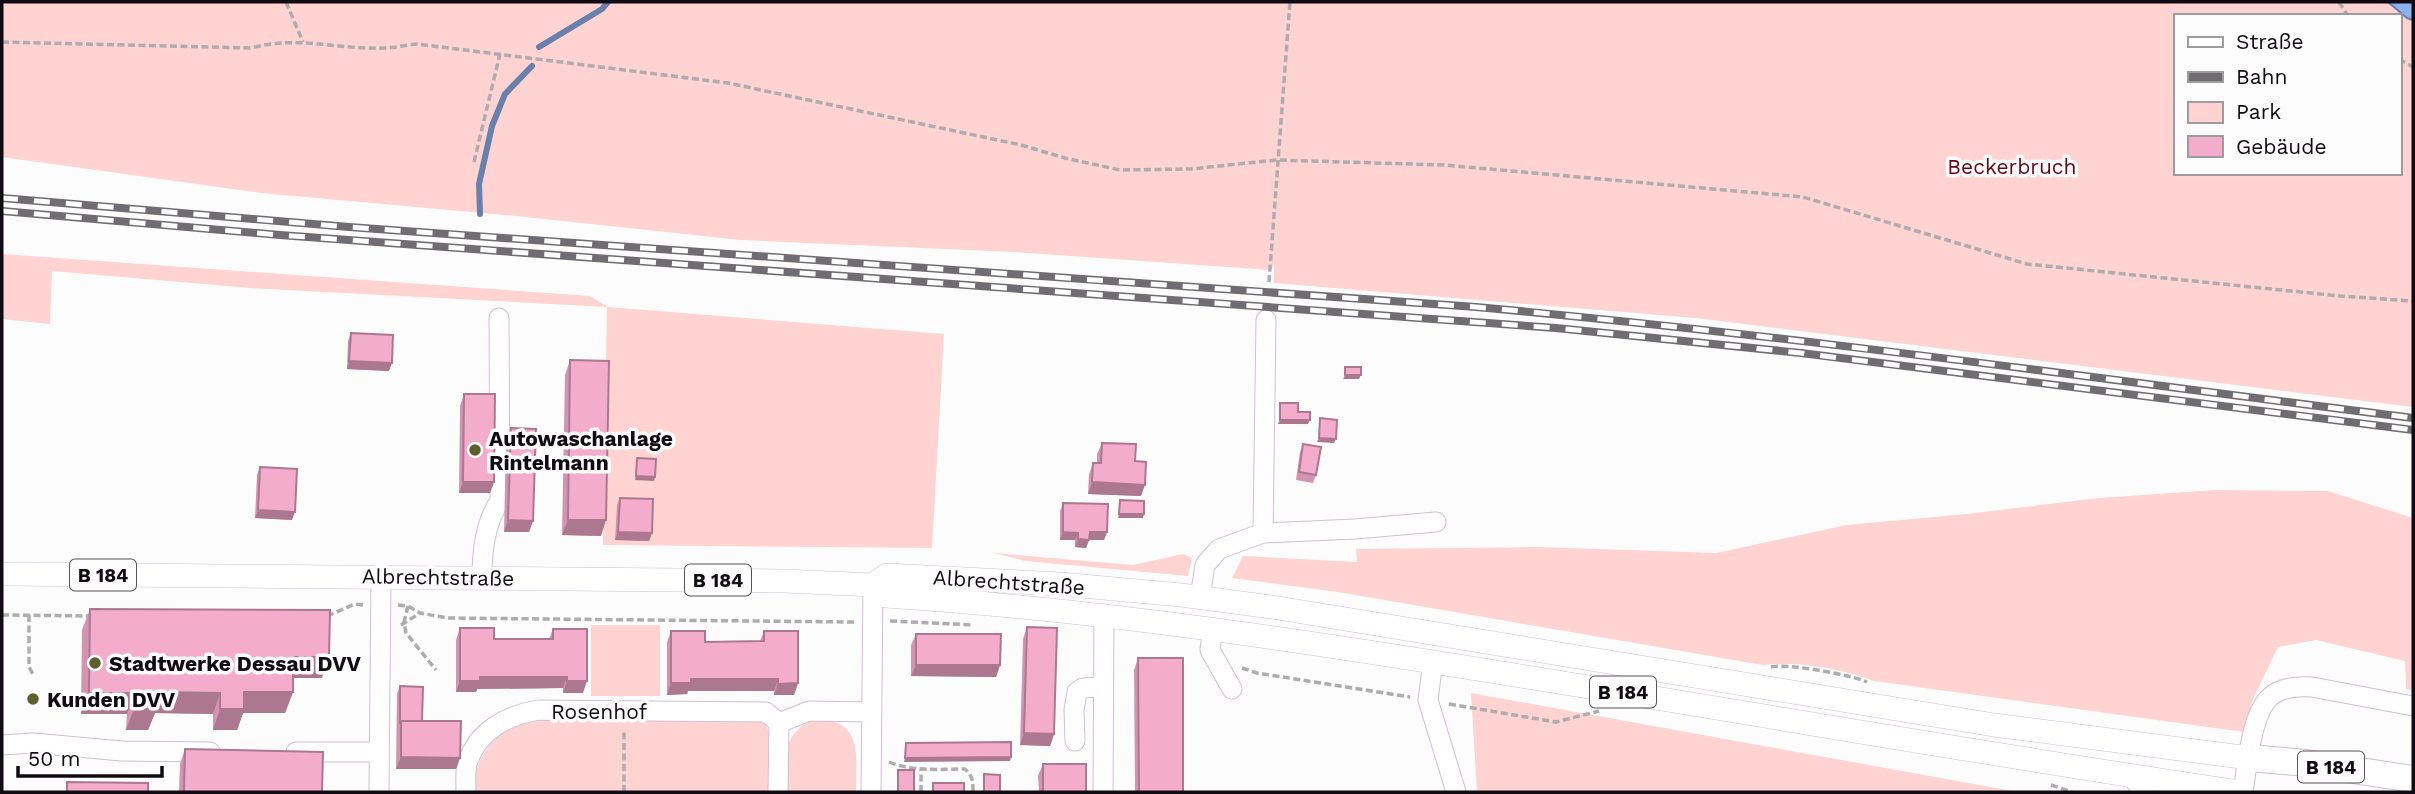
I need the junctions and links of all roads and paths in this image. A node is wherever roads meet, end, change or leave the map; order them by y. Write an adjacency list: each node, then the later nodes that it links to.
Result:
1 (286, 2): 4 (path)
2 (1290, 2): 6 (path)
3 (2, 42): 4 (path)
4 (303, 42): 5 (path)
5 (500, 54): 6 (path); 7 (path)
6 (1276, 160): 8 (path); 9 (path)
7 (474, 162)
8 (1269, 282)
9 (2413, 300)
10 (499, 318): 16 (street)
11 (1266, 320): 13 (street)
12 (1436, 523): 13 (street)
13 (1263, 533): 18 (street)
14 (2, 574): 15 (main road, Albrechtstraße / B 184)
15 (381, 576): 16 (main road, Albrechtstraße / B 184); 19 (street)
16 (482, 578): 17 (main road, Albrechtstraße / B 184)
17 (873, 585): 18 (main road, Albrechtstraße / B 184); 21 (main road, Albrechtstraße / B 184); 26 (street)
18 (1200, 597): 46 (main road, B 184)
19 (380, 605): 20 (path); 25 (path); 44 (street)
20 (408, 606): 26 (path); 30 (path)
21 (1104, 614): 28 (main road, B 184); 32 (street)
22 (2, 615): 23 (path)
23 (29, 615): 24 (path); 31 (path)
24 (96, 616)
25 (318, 620)
26 (874, 621): 27 (path); 38 (street)
27 (985, 626)
28 (1211, 639): 29 (main road, B 184); 33 (street); 34 (path)
29 (1433, 661): 34 (street); 50 (main road, B 184)
30 (436, 670)
31 (34, 676)
32 (1103, 687): 40 (street); 58 (street)
33 (1232, 689)
34 (1428, 700): 37 (path); 59 (street)
35 (2413, 706): 46 (street)
36 (625, 710): 39 (street, Rosenhof); 52 (street, Rosenhof); 53 (path)
37 (1601, 710)
38 (872, 712): 39 (street); 45 (street)
39 (779, 723): 54 (street)
40 (1075, 741)
41 (2, 745): 42 (street)
42 (230, 752)
43 (271, 752): 44 (street)
44 (379, 752): 51 (street)
45 (872, 755): 47 (path); 55 (street)
46 (2249, 758): 48 (highway, B 184); 61 (street)
47 (921, 769): 56 (path); 57 (path)
48 (2413, 779)
49 (2039, 782): 60 (path)
50 (2138, 785): 61 (main road, B 184)
51 (379, 792)
52 (466, 792)
53 (624, 792)
54 (778, 792)
55 (871, 792)
56 (921, 792)
57 (973, 792)
58 (1103, 792)
59 (1456, 792)
60 (2072, 792)
61 (2241, 792)

